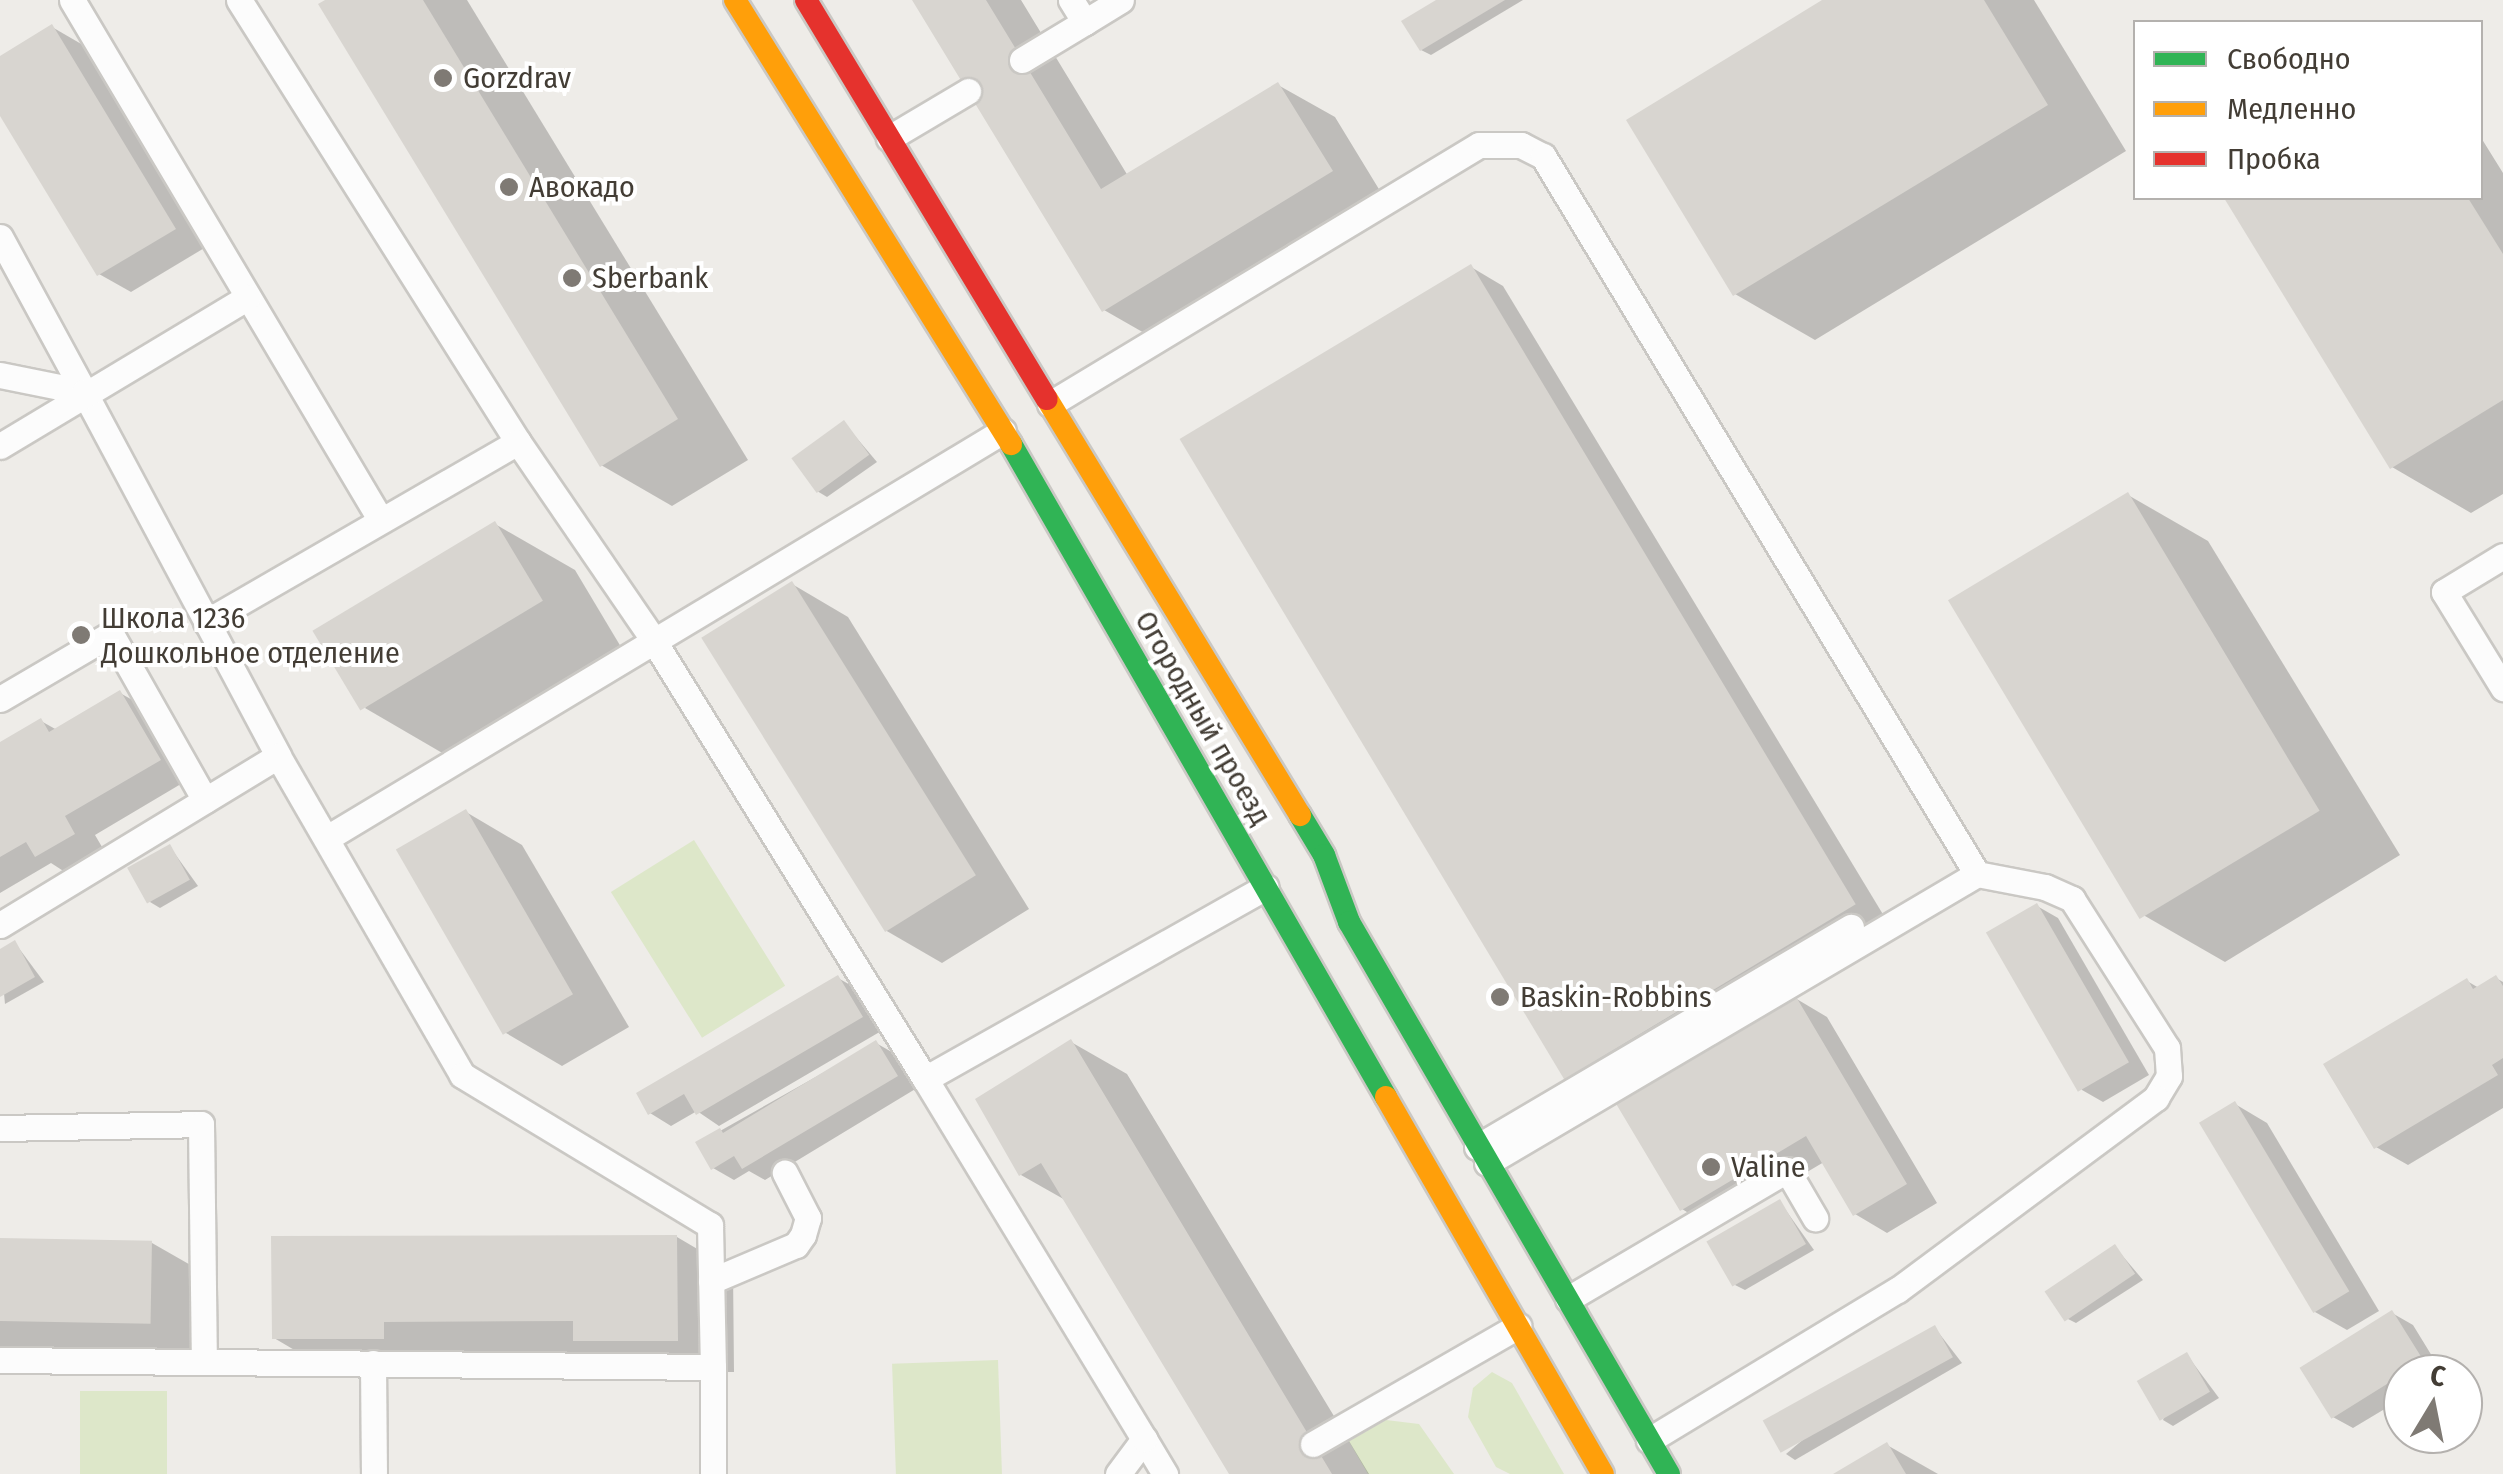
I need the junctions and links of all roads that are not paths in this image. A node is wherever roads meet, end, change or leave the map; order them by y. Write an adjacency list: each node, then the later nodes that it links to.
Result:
1 (72, 0): 11 (lane)
2 (736, 0): 15 (main road, Огородный проезд)
3 (806, 0): 9 (main road, Огородный проезд)
4 (1121, 0): 6 (lane)
5 (242, 1): 16 (lane)
6 (1078, 11): 7 (lane)
7 (1022, 60)
8 (968, 91): 9 (lane)
9 (889, 138): 14 (main road, Огородный проезд)
10 (0, 237): 13 (lane)
11 (248, 297): 13 (lane); 18 (lane)
12 (0, 374): 13 (lane)
13 (84, 392): 17 (lane); 20 (lane)
14 (1050, 404): 27 (lane); 33 (main road, Огородный проезд)
15 (1003, 432): 21 (lane); 28 (main road, Огородный проезд)
16 (518, 442): 18 (lane); 21 (lane)
17 (0, 446)
18 (380, 519): 20 (lane)
19 (2503, 556): 22 (lane)
20 (206, 622): 24 (lane)
21 (652, 638): 26 (lane); 31 (lane)
22 (2503, 688)
23 (0, 699): 25 (lane)
24 (278, 756): 25 (lane); 26 (lane)
25 (205, 800): 29 (lane)
26 (327, 838): 36 (lane)
27 (1977, 874): 33 (lane); 44 (lane)
28 (1266, 887): 31 (lane); 38 (main road, Огородный проезд)
29 (0, 924)
30 (1851, 927): 33 (lane)
31 (926, 1079): 43 (lane)
32 (0, 1128): 40 (lane)
33 (1482, 1155): 37 (main road, Огородный проезд)
34 (785, 1173): 36 (lane)
35 (1815, 1218): 37 (lane)
36 (711, 1281): 42 (lane)
37 (1568, 1299): 44 (main road, Огородный проезд)
38 (1518, 1326): 45 (lane); 50 (main road, Огородный проезд)
39 (0, 1360): 40 (lane)
40 (204, 1360): 41 (lane)
41 (373, 1363): 42 (lane); 46 (lane)
42 (712, 1367): 47 (lane)
43 (1144, 1438): 48 (lane); 49 (lane)
44 (1650, 1440): 51 (main road, Огородный проезд)
45 (1313, 1444)
46 (374, 1474)
47 (713, 1474)
48 (1118, 1474)
49 (1166, 1474)
50 (1603, 1474)
51 (1669, 1474)

